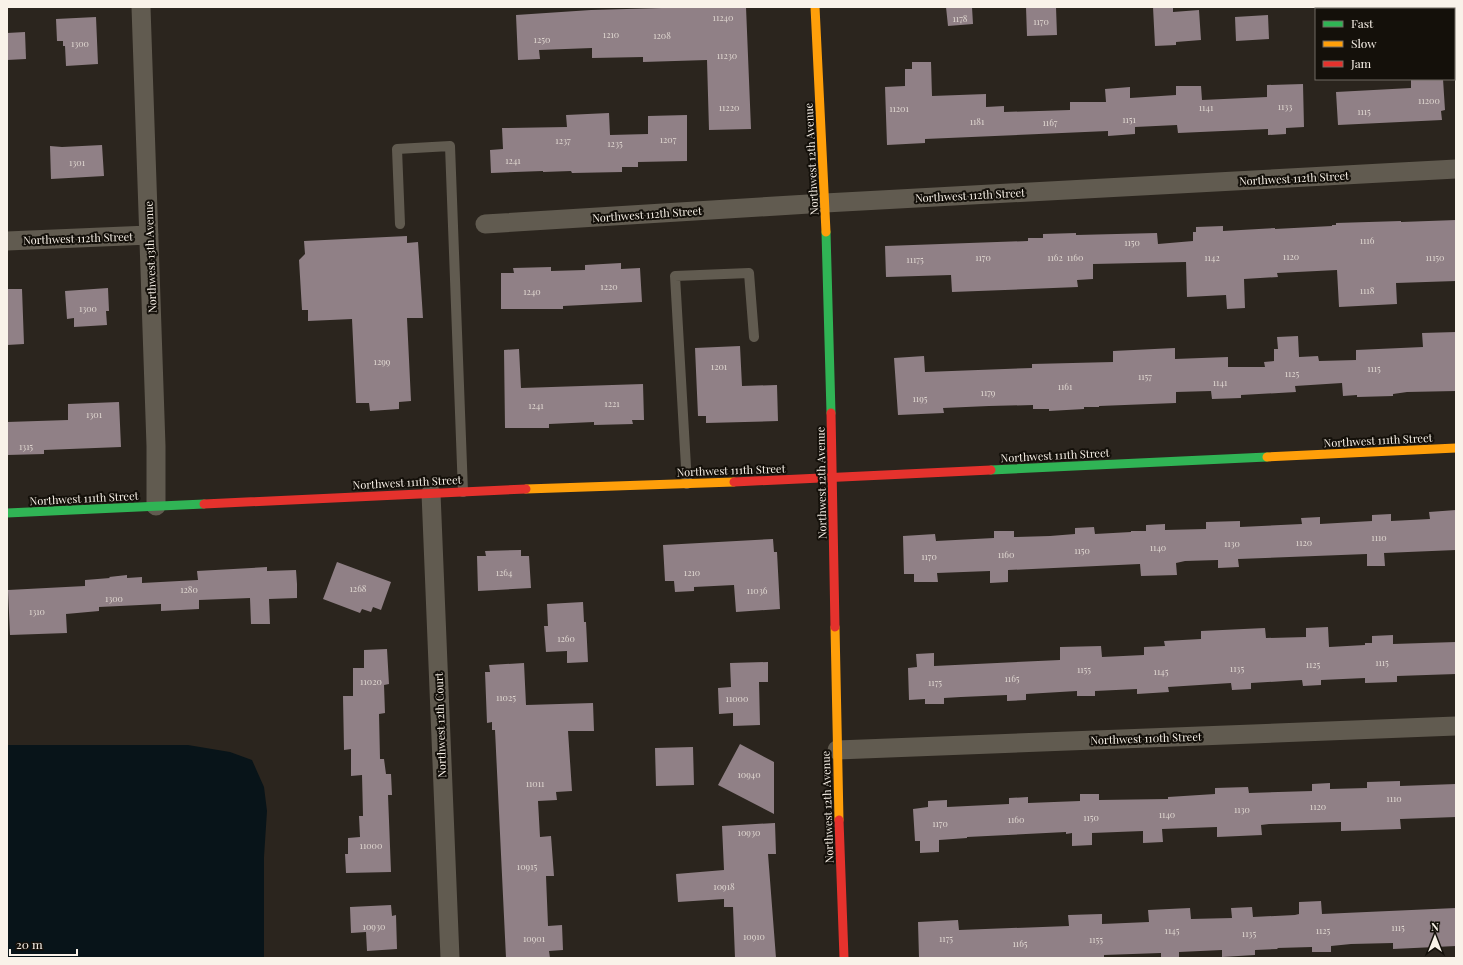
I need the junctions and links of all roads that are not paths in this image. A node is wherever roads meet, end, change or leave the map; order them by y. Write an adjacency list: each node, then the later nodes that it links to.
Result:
1 (141, 7): 7 (street, Northwest 13th Avenue)
2 (815, 7): 4 (street, Northwest 12th Avenue)
3 (1456, 169): 4 (street, Northwest 112th Street)
4 (825, 203): 6 (street, Northwest 112th Street); 11 (street, Northwest 12th Avenue)
5 (400, 224): 13 (lane)
6 (485, 224)
7 (149, 234): 8 (street, Northwest 112th Street); 15 (street, Northwest 13th Avenue)
8 (7, 241)
9 (754, 338): 12 (lane)
10 (1456, 448): 11 (street, Northwest 111th Street)
11 (833, 478): 12 (street, Northwest 111th Street); 18 (street, Northwest 12th Avenue)
12 (687, 484): 13 (street, Northwest 111th Street)
13 (463, 492): 14 (street, Northwest 111th Street)
14 (431, 493): 15 (street, Northwest 111th Street); 19 (street, Northwest 12th Court)
15 (156, 506): 16 (street, Northwest 111th Street)
16 (7, 514)
17 (1456, 726): 18 (street, Northwest 110th Street)
18 (837, 750): 20 (street, Northwest 12th Avenue)
19 (450, 958)
20 (844, 958)

